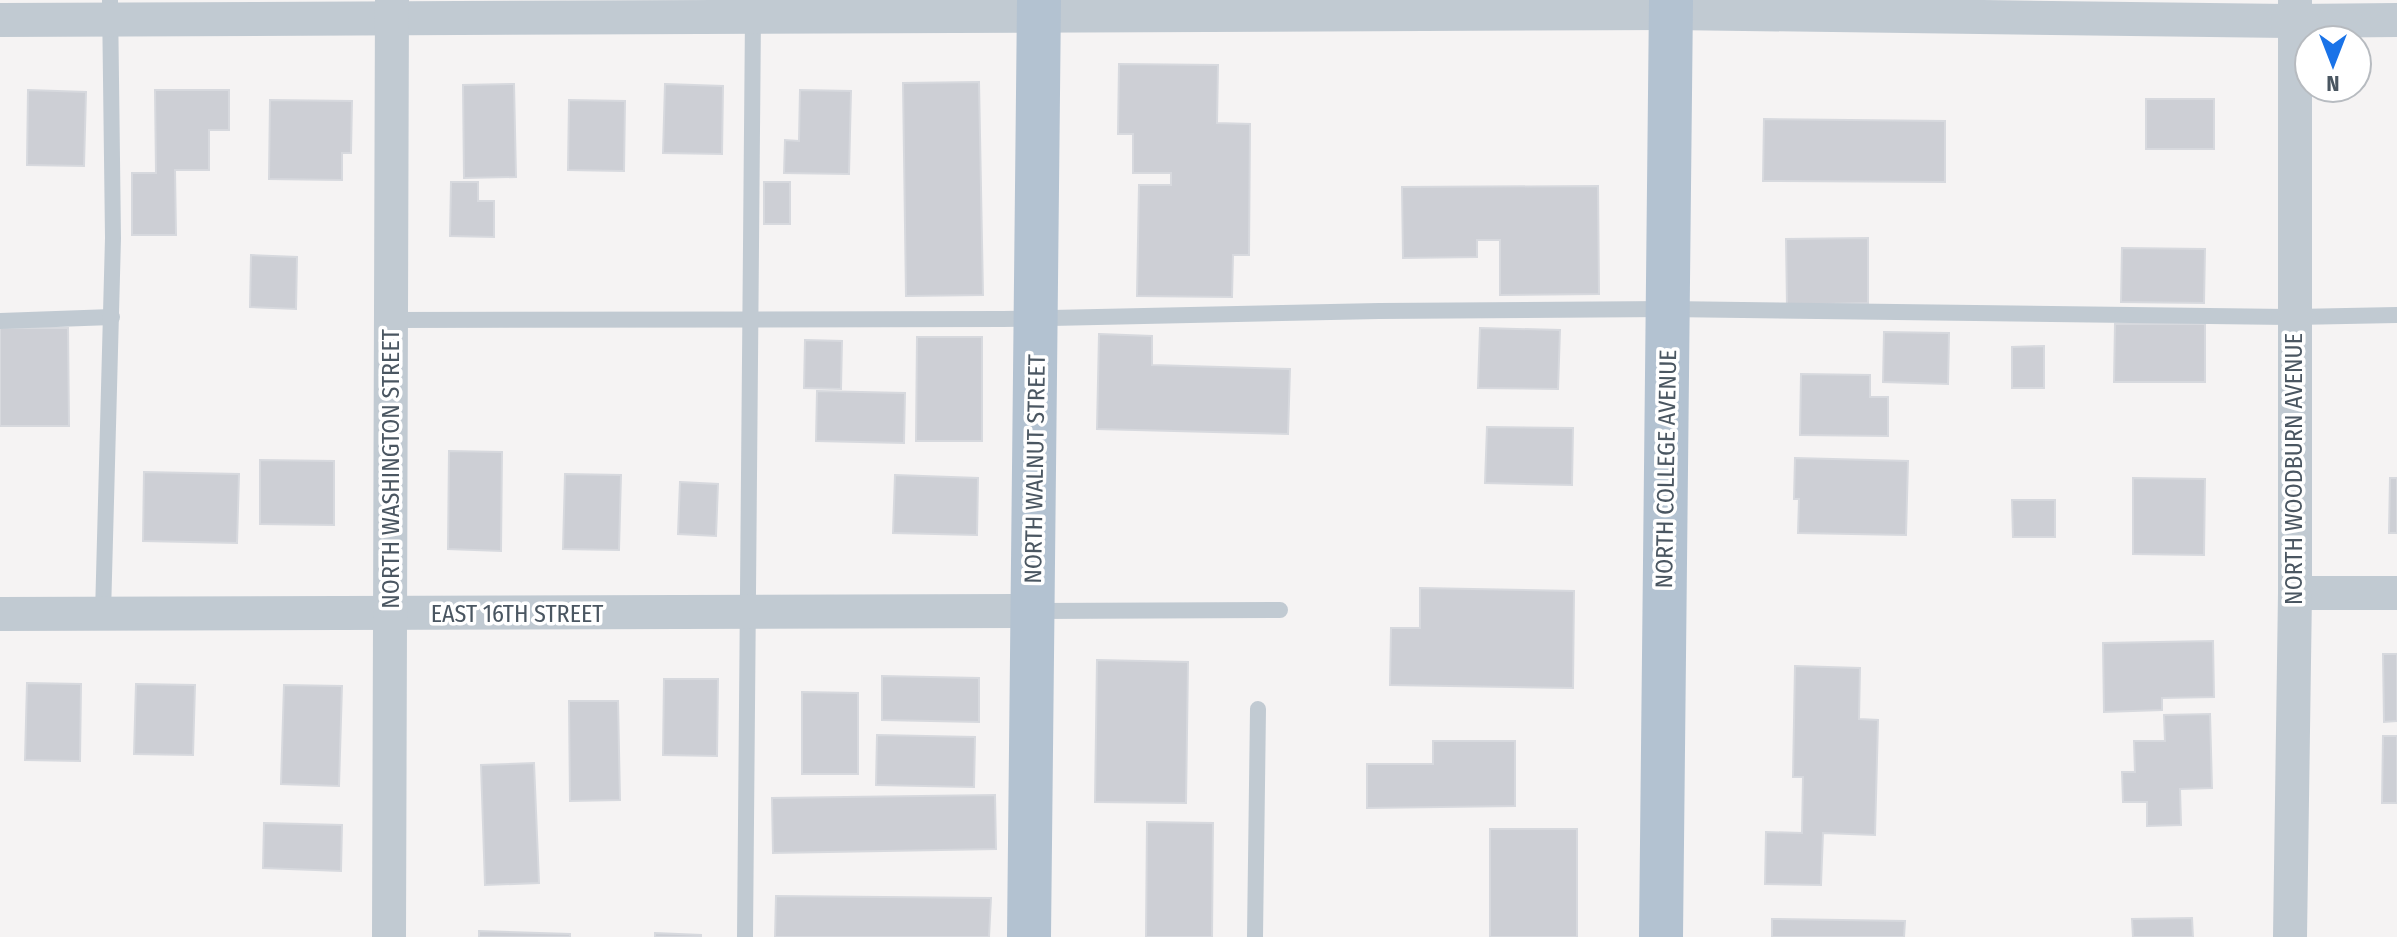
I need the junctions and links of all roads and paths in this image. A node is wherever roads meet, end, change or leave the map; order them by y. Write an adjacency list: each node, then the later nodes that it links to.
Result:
1 (1039, 7): 2 (street); 3 (street); 13 (main road, NORTH WALNUT STREET)
2 (1671, 7): 6 (street); 9 (main road, NORTH COLLEGE AVENUE)
3 (753, 8): 4 (street); 15 (lane)
4 (392, 9): 5 (street); 14 (street, NORTH WASHINGTON STREET)
5 (110, 10): 7 (street); 11 (lane)
6 (2295, 11): 8 (street); 12 (street, NORTH WOODBURN AVENUE)
7 (0, 20)
8 (2397, 20)
9 (1668, 309): 12 (lane); 13 (lane); 30 (main road, NORTH COLLEGE AVENUE)
10 (2397, 315): 12 (lane)
11 (112, 317): 16 (lane); 23 (lane)
12 (2295, 317): 17 (street, NORTH WOODBURN AVENUE)
13 (1037, 318): 15 (lane); 20 (main road, NORTH WALNUT STREET)
14 (391, 320): 15 (lane); 24 (street, NORTH WASHINGTON STREET)
15 (751, 320): 21 (lane)
16 (0, 321)
17 (2295, 593): 18 (street); 31 (street, NORTH WOODBURN AVENUE)
18 (2397, 593)
19 (1280, 610): 20 (lane)
20 (1033, 611): 21 (street, EAST 16TH STREET); 28 (main road, NORTH WALNUT STREET)
21 (749, 612): 24 (street, EAST 16TH STREET); 27 (lane)
22 (0, 614): 23 (street, EAST 16TH STREET)
23 (103, 614): 24 (street, EAST 16TH STREET)
24 (391, 614): 26 (street, NORTH WASHINGTON STREET)
25 (1258, 709): 29 (lane)
26 (389, 937)
27 (745, 937)
28 (1029, 937)
29 (1255, 937)
30 (1661, 937)
31 (2290, 937)

